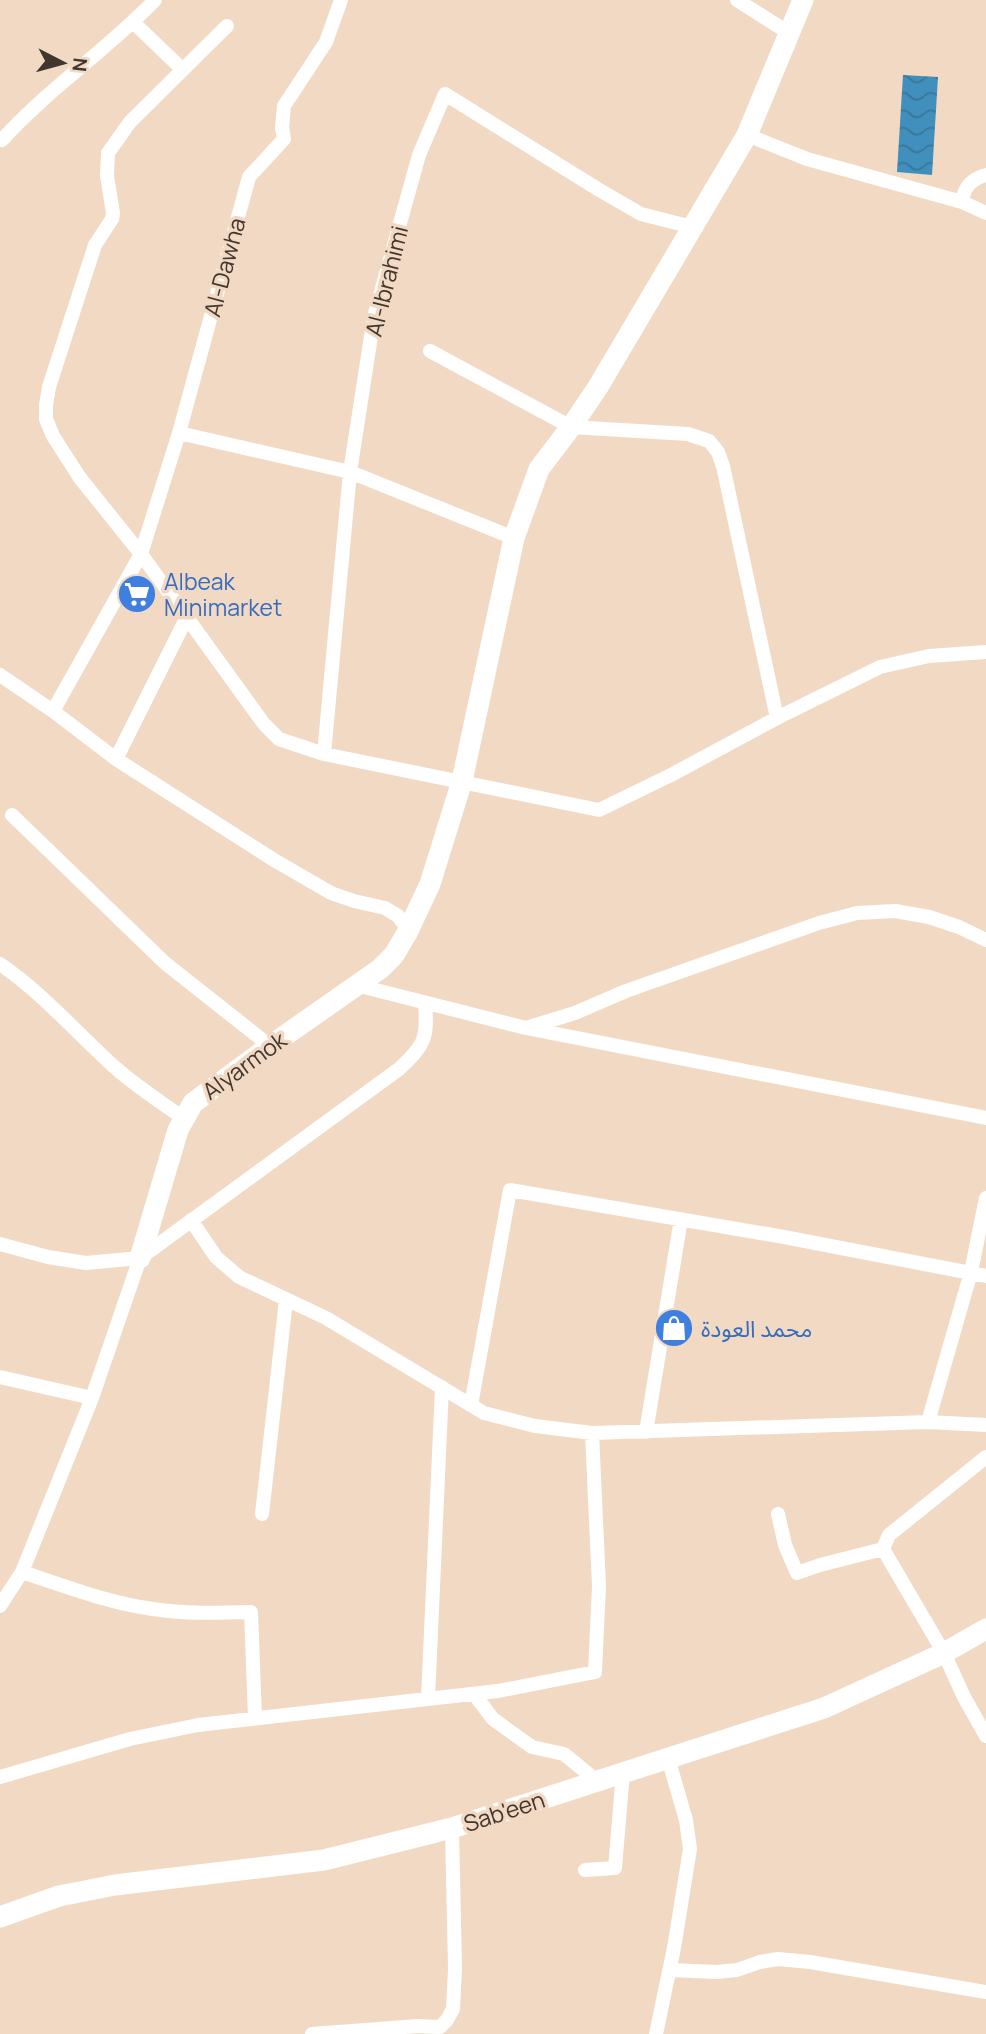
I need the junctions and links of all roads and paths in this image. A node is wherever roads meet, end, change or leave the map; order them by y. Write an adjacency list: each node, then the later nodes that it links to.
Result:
1 (155, 0): 5 (street)
2 (341, 0): 17 (street, Al-Dawha)
3 (737, 0): 7 (street)
4 (803, 0): 7 (street, Alyarmok)
5 (133, 22): 8 (street); 10 (street)
6 (227, 26): 8 (street)
7 (789, 33): 9 (street, Alyarmok)
8 (183, 70): 20 (street)
9 (747, 135): 12 (street); 14 (street, Alyarmok)
10 (0, 139)
11 (986, 175): 12 (street)
12 (962, 202): 13 (street)
13 (986, 213)
14 (692, 227): 16 (street, Alyarmok); 18 (street, Al-Ibrahimi)
15 (430, 351): 16 (street)
16 (571, 427): 19 (street, Alyarmok); 25 (street)
17 (179, 433): 18 (street); 20 (street, Al-Dawha)
18 (350, 472): 19 (street); 26 (street, Al-Ibrahimi)
19 (514, 538): 28 (street, Alyarmok)
20 (141, 554): 21 (street); 24 (street, Al-Dawha)
21 (187, 619): 26 (street); 27 (street)
22 (986, 652): 25 (street)
23 (0, 675): 24 (street)
24 (53, 711): 27 (street)
25 (777, 718): 28 (street)
26 (324, 754): 28 (street)
27 (116, 760): 30 (street)
28 (462, 781): 30 (street, Alyarmok)
29 (12, 815): 36 (street)
30 (409, 931): 33 (street, Alyarmok)
31 (986, 940): 35 (street)
32 (0, 964): 37 (street)
33 (356, 985): 34 (street); 36 (street, Alyarmok)
34 (425, 1003): 35 (street); 41 (street)
35 (526, 1028): 38 (street)
36 (270, 1046): 37 (street, Alyarmok)
37 (183, 1118): 43 (street, Alyarmok)
38 (986, 1118)
39 (986, 1198): 44 (street)
40 (681, 1219): 44 (street); 50 (street); 53 (street)
41 (191, 1220): 43 (street); 46 (street)
42 (0, 1244): 43 (street)
43 (140, 1258): 49 (street, Alyarmok)
44 (971, 1272): 45 (street); 51 (street)
45 (986, 1276)
46 (286, 1300): 48 (street); 56 (street)
47 (0, 1377): 49 (street)
48 (442, 1387): 50 (street); 64 (street)
49 (92, 1398): 59 (street, Alyarmok)
50 (471, 1405): 54 (street)
51 (928, 1422): 52 (street); 53 (street)
52 (986, 1425)
53 (646, 1432): 54 (street)
54 (592, 1433): 63 (street)
55 (986, 1458): 58 (street)
56 (262, 1514)
57 (778, 1514): 58 (street)
58 (883, 1549): 62 (street)
59 (22, 1572): 60 (street, Alyarmok); 65 (street)
60 (0, 1606)
61 (986, 1629): 62 (street, Sab'een)
62 (944, 1653): 66 (street); 67 (street, Sab'een)
63 (474, 1693): 64 (street); 70 (street)
64 (428, 1699): 65 (street)
65 (255, 1718): 69 (street)
66 (986, 1736)
67 (668, 1758): 68 (street, Sab'een); 74 (street)
68 (623, 1772): 70 (street, Sab'een); 72 (street)
69 (0, 1777)
70 (597, 1780): 71 (street, Sab'een)
71 (452, 1828): 73 (street, Sab'een); 76 (street)
72 (585, 1870)
73 (0, 1917)
74 (670, 1970): 75 (street); 78 (street)
75 (986, 1992)
76 (417, 2030): 77 (street)
77 (312, 2034)
78 (656, 2034)

